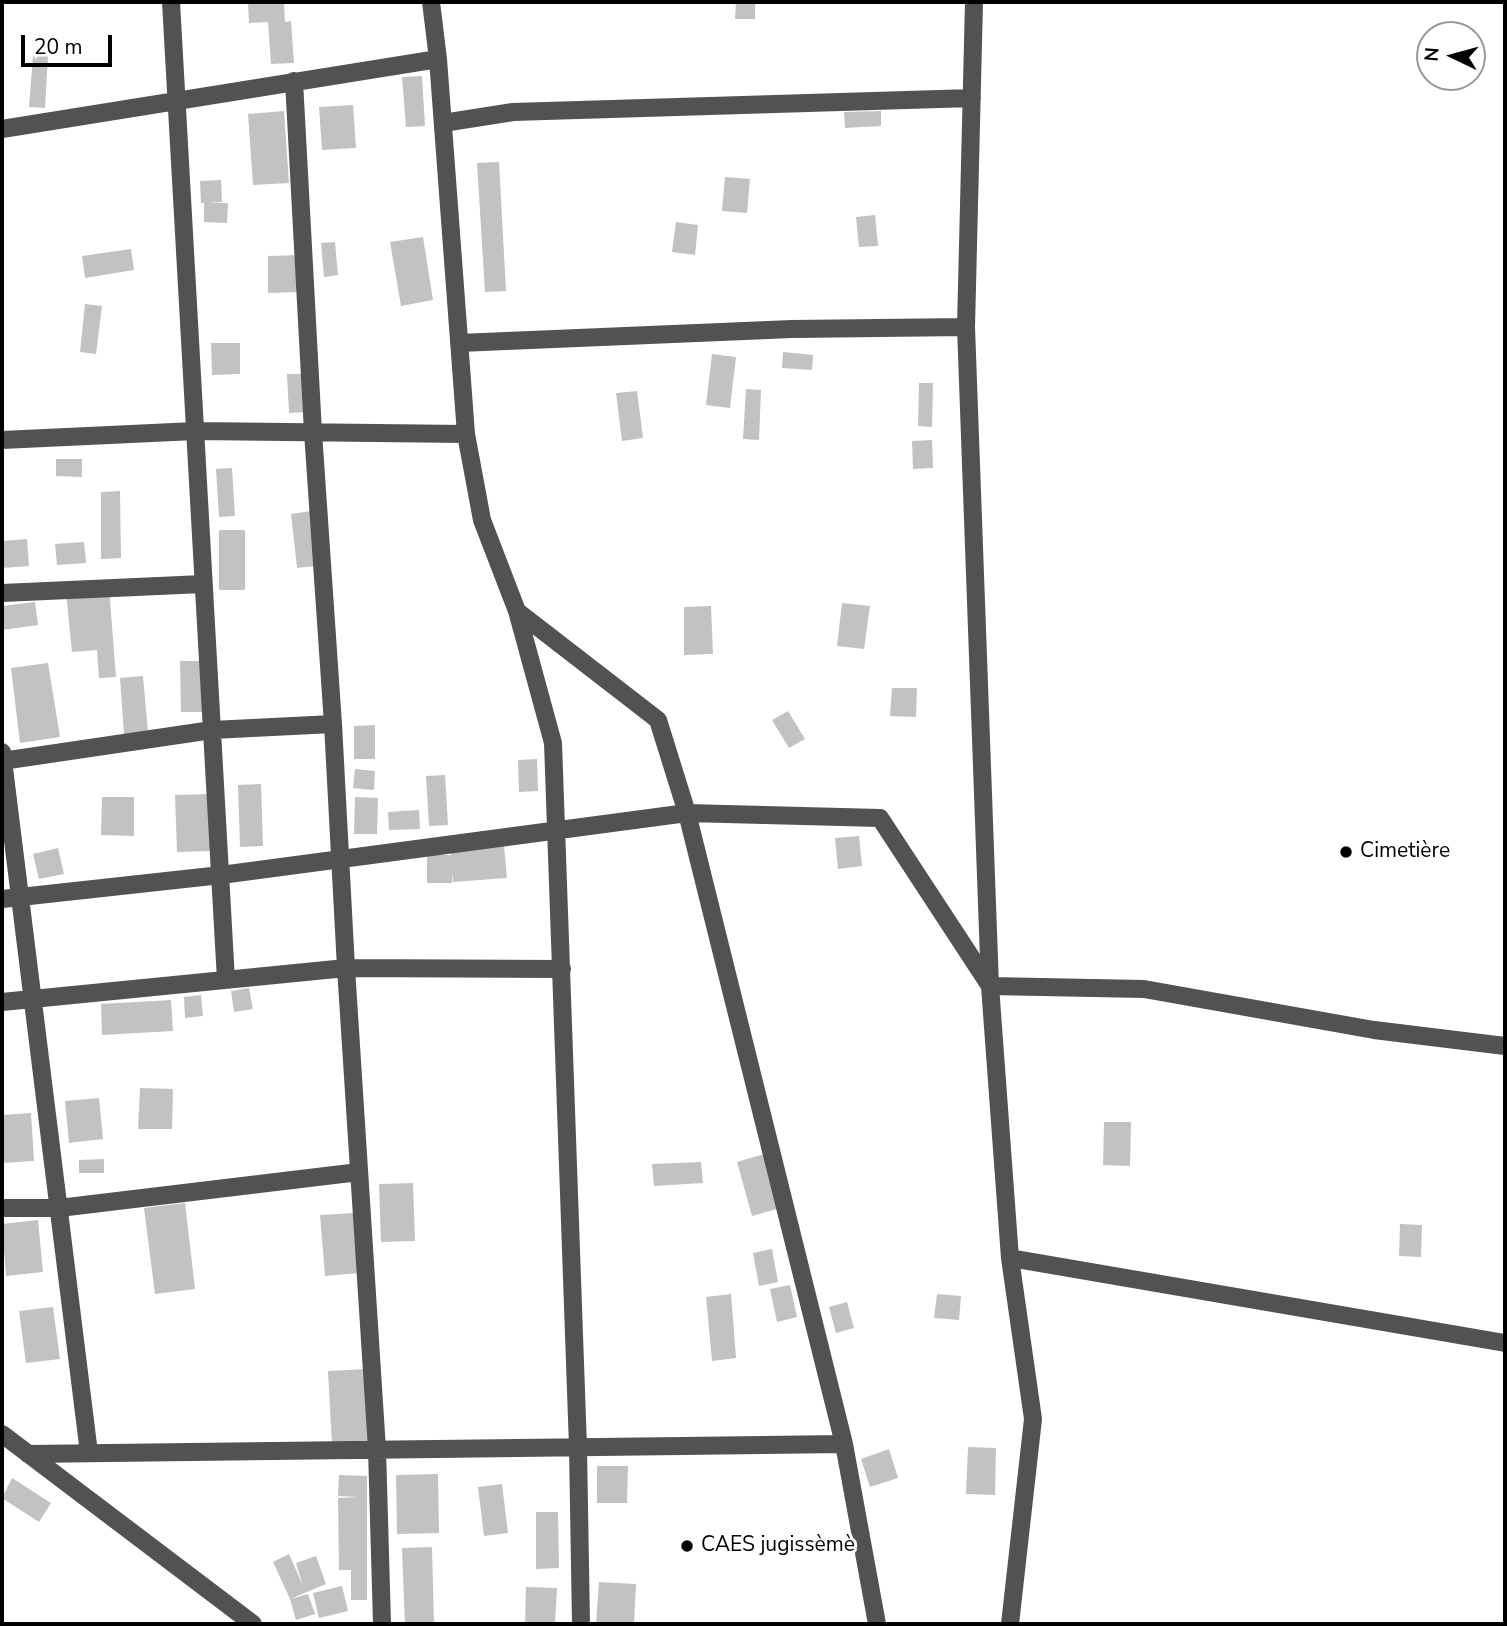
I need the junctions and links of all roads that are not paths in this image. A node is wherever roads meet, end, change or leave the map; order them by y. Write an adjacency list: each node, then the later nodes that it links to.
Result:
1 (170, 2): 7 (street)
2 (431, 2): 4 (street)
3 (974, 2): 6 (street)
4 (438, 59): 5 (street); 8 (street)
5 (294, 81): 7 (street); 13 (street)
6 (972, 98): 8 (street); 10 (street)
7 (175, 100): 9 (street); 12 (street)
8 (443, 123): 11 (street)
9 (2, 129)
10 (966, 327): 11 (street); 30 (street)
11 (459, 343): 14 (street)
12 (195, 430): 13 (street); 15 (street); 16 (street)
13 (313, 432): 14 (street); 19 (street)
14 (466, 434): 18 (street)
15 (2, 440)
16 (203, 584): 17 (street); 20 (street)
17 (2, 593)
18 (517, 611): 22 (street); 23 (street)
19 (333, 724): 20 (street); 24 (street)
20 (212, 730): 21 (street); 25 (street)
21 (2, 758): 26 (street)
22 (687, 813): 23 (street); 30 (street); 40 (street)
23 (555, 831): 24 (street); 28 (street)
24 (340, 859): 25 (street); 27 (street)
25 (220, 875): 26 (street); 29 (street)
26 (11, 898): 31 (street)
27 (345, 968): 28 (street); 29 (street); 34 (street)
28 (562, 970): 41 (street)
29 (226, 980): 31 (street)
30 (990, 986): 33 (street); 37 (street)
31 (33, 999): 32 (street); 36 (street)
32 (2, 1002)
33 (1505, 1046)
34 (359, 1172): 36 (street); 42 (street)
35 (2, 1208): 36 (street)
36 (59, 1208): 43 (street)
37 (1010, 1258): 38 (street); 49 (street)
38 (1505, 1343)
39 (2, 1434): 44 (street)
40 (844, 1444): 41 (street); 48 (street)
41 (579, 1447): 42 (street); 47 (street)
42 (377, 1449): 43 (street); 46 (street)
43 (89, 1453): 44 (street)
44 (28, 1454): 45 (street)
45 (253, 1624)
46 (382, 1624)
47 (581, 1624)
48 (877, 1624)
49 (1010, 1624)

